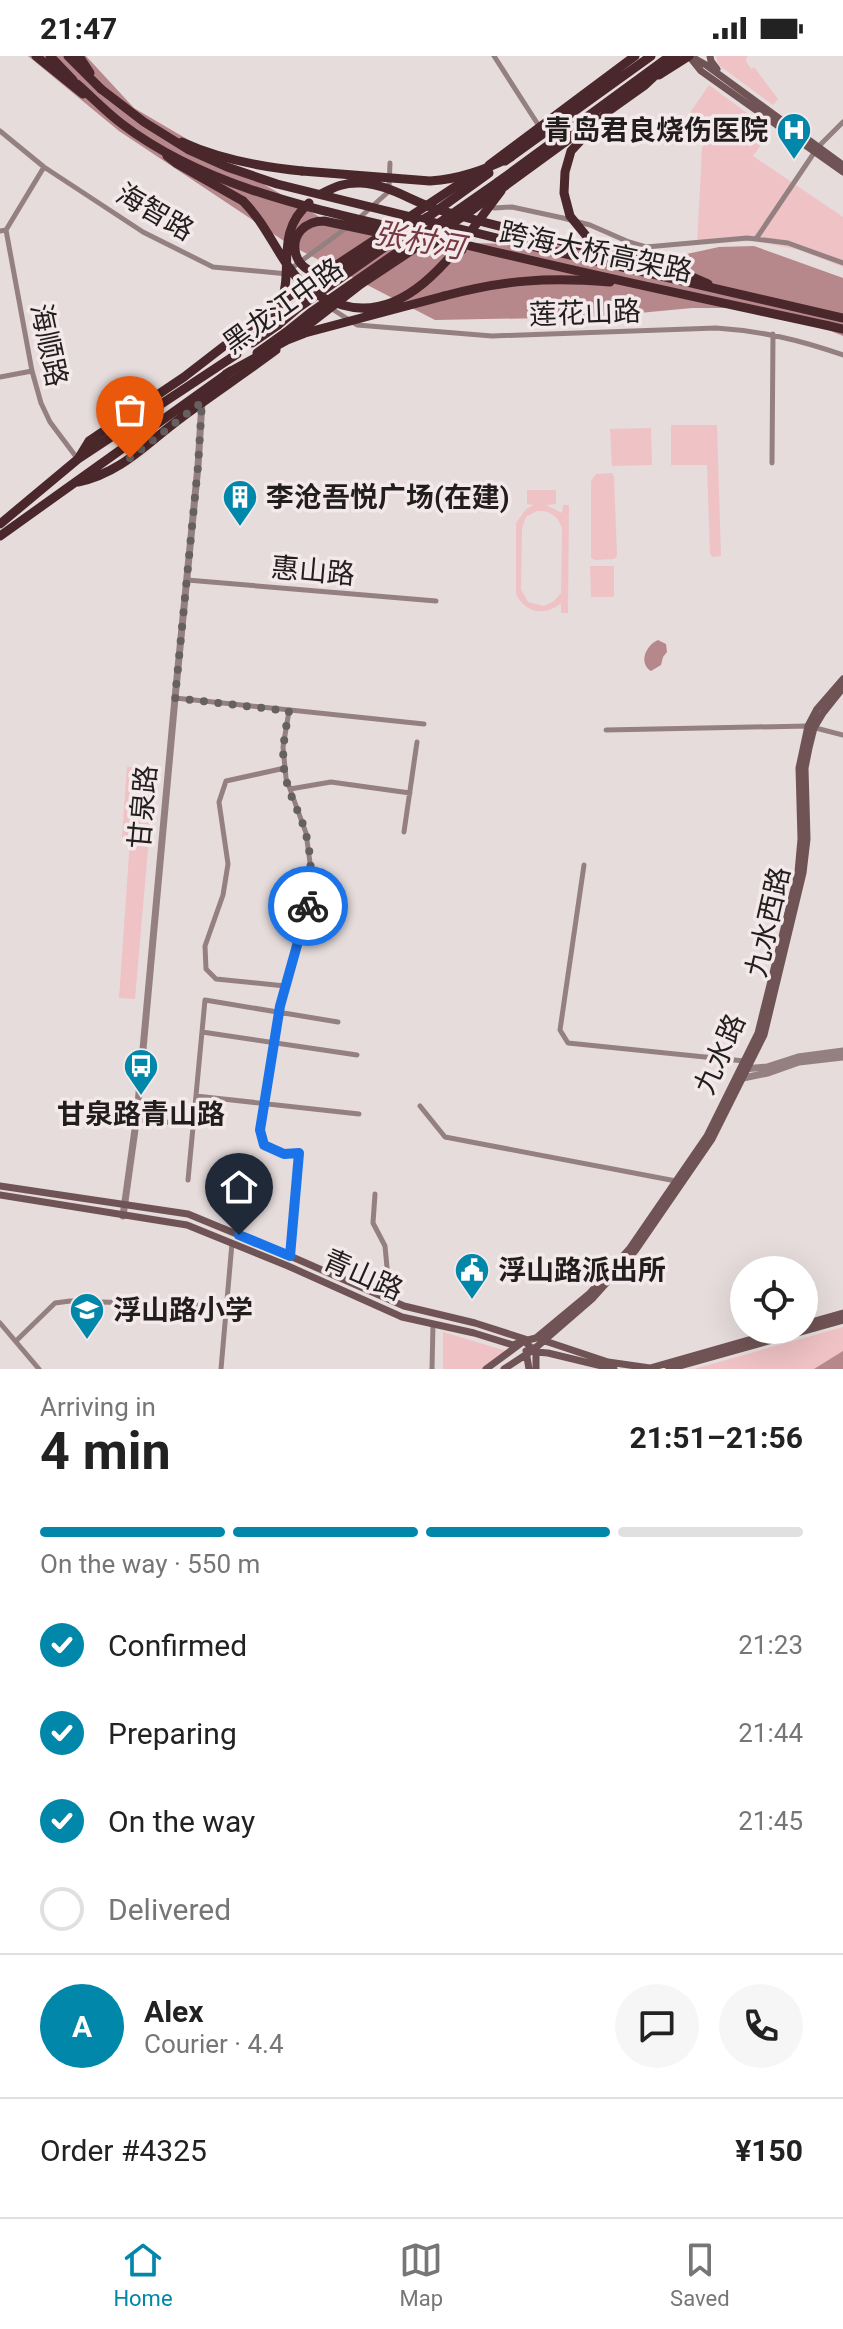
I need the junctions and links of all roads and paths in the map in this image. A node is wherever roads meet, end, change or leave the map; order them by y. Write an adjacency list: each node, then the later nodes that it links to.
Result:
1 (36, 56): 15 (highway, bridge)
2 (50, 56): 15 (highway, 跨海大桥高架路, bridge)
3 (68, 56): 12 (highway, 跨海大桥高架路)
4 (79, 56): 12 (highway)
5 (494, 56): 16 (street)
6 (635, 56): 16 (highway, 黑龙江中路)
7 (651, 56): 21 (highway, 黑龙江中路)
8 (673, 56): 13 (highway, bridge); 44 (highway, 黑龙江中路, bridge)
9 (689, 56): 11 (main road); 20 (main road); 26 (highway, 黑龙江中路)
10 (710, 56): 11 (main road)
11 (722, 78): 20 (main road)
12 (101, 89): 18 (highway, 跨海大桥高架路, bridge)
13 (607, 112): 19 (highway, bridge); 30 (highway, bridge)
14 (843, 122): 20 (street)
15 (122, 124): 19 (highway, 跨海大桥高架路, bridge)
16 (539, 126): 34 (highway, 黑龙江中路, bridge)
17 (0, 131): 24 (street, 海智路)
18 (161, 132): 21 (highway, bridge); 36 (highway, 跨海大桥高架路, bridge)
19 (155, 146): 32 (highway, 跨海大桥高架路, bridge)
20 (817, 150): 23 (main road); 25 (main road); 29 (street)
21 (511, 157): 27 (highway, 黑龙江中路, bridge)
22 (390, 163): 33 (street, bridge)
23 (843, 165)
24 (44, 167): 28 (street); 33 (street, 海智路)
25 (843, 172)
26 (479, 204): 29 (street); 37 (highway, 黑龙江中路, bridge)
27 (430, 216): 32 (highway, bridge); 42 (highway, 黑龙江中路, bridge)
28 (4, 228): 43 (street, 海顺路)
29 (756, 239): 31 (street)
30 (621, 255): 36 (highway, bridge); 42 (highway, bridge)
31 (843, 263)
32 (540, 264): 35 (highway, 跨海大桥高架路, bridge)
33 (284, 274): 34 (street, 海智路)
34 (309, 283): 37 (street); 47 (highway, 黑龙江中路)
35 (639, 284): 39 (highway, 跨海大桥高架路, bridge); 44 (highway, bridge)
36 (714, 287): 38 (highway, 跨海大桥高架路, bridge)
37 (330, 308): 40 (street, 莲花山路); 46 (highway, 黑龙江中路)
38 (843, 318)
39 (843, 329)
40 (773, 334): 41 (street, 莲花山路); 48 (street)
41 (843, 355)
42 (232, 357): 47 (highway, 黑龙江中路)
43 (32, 371): 45 (street); 47 (street, 海顺路)
44 (226, 374): 49 (highway, 黑龙江中路)
45 (0, 377)
46 (202, 402): 49 (highway, 黑龙江中路); 52 (street, 甘泉路)
47 (78, 459): 50 (highway, 黑龙江中路)
48 (772, 463)
49 (78, 482): 51 (highway, 黑龙江中路)
50 (0, 524)
51 (0, 536)
52 (187, 580): 53 (street, 惠山路); 56 (street, 甘泉路)
53 (436, 601)
54 (843, 679): 59 (main road)
55 (843, 688): 59 (main road, 九水西路)
56 (175, 698): 57 (street); 80 (street, 甘泉路)
57 (289, 711): 58 (street); 63 (street)
58 (424, 724)
59 (811, 727): 60 (street); 61 (street); 75 (main road, 九水西路)
60 (606, 730)
61 (843, 735)
62 (417, 742): 65 (street)
63 (285, 768): 64 (street); 68 (street)
64 (290, 789): 65 (street); 68 (street)
65 (410, 793): 66 (street)
66 (404, 832)
67 (584, 865): 75 (street)
68 (285, 986): 69 (street)
69 (279, 1013): 70 (street); 71 (street); 72 (street)
70 (338, 1022)
71 (202, 1032): 72 (street); 76 (street)
72 (275, 1043): 74 (street); 77 (street)
73 (843, 1054): 75 (street)
74 (357, 1055)
75 (742, 1070): 83 (main road, 九水路); 98 (main road, 九水西路)
76 (196, 1096): 77 (street); 81 (street)
77 (266, 1104): 79 (street); 90 (street)
78 (420, 1106): 83 (street)
79 (359, 1114)
80 (136, 1120): 81 (street); 87 (street, 甘泉路)
81 (193, 1124): 82 (street)
82 (188, 1180)
83 (676, 1181): 98 (main road, 九水路)
84 (0, 1186): 87 (main road, 青山路)
85 (375, 1194): 91 (street)
86 (0, 1195): 88 (main road, 青山路)
87 (123, 1205): 88 (street, 甘泉路); 90 (main road, 青山路)
88 (123, 1216): 89 (main road, 青山路)
89 (232, 1243): 92 (street); 97 (main road, 青山路)
90 (290, 1256): 91 (main road, 青山路)
91 (390, 1300): 98 (main road, 青山路)
92 (227, 1306): 99 (street); 103 (street)
93 (843, 1313): 94 (main road)
94 (818, 1320)
95 (843, 1320): 110 (main road)
96 (0, 1323): 99 (street)
97 (433, 1324): 98 (main road, 青山路); 104 (street)
98 (533, 1340): 100 (main road, 青山路); 101 (main road, 青山路); 101 (main road, 九水路); 105 (main road, 九水路)
99 (16, 1341): 102 (street)
100 (735, 1344)
101 (533, 1351): 106 (main road, 九水路); 107 (main road); 108 (main road); 109 (main road)
102 (39, 1369)
103 (221, 1369)
104 (432, 1369)
105 (486, 1369)
106 (504, 1369)
107 (529, 1369)
108 (536, 1369)
109 (614, 1369)
110 (669, 1369)

